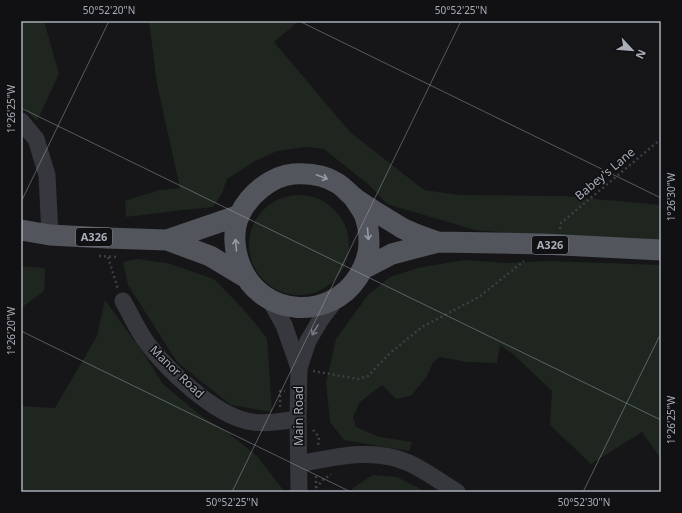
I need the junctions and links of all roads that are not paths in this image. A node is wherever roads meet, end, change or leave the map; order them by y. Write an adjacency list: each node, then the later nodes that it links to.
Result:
1 (21, 121): 5 (street)
2 (354, 198): 3 (main road, one-way to 2); 7 (main road, A326); 9 (main road, one-way to 9)
3 (240, 215): 6 (main road, A326); 10 (main road, one-way to 3)
4 (21, 230): 5 (main road, A326)
5 (50, 234): 6 (main road, A326)
6 (167, 240): 10 (main road, A326)
7 (438, 242): 8 (main road, A326); 9 (main road, A326)
8 (661, 250)
9 (363, 269): 11 (main road)
10 (245, 277): 12 (main road)
11 (338, 298): 12 (main road); 14 (street, Main Road, one-way to 14)
12 (270, 300): 14 (street, Main Road)
13 (122, 301): 15 (street, Manor Road)
14 (299, 368): 15 (street, Main Road)
15 (298, 419): 16 (street, Main Road)
16 (299, 464): 17 (street, Main Road); 18 (street, Main Road)
17 (299, 492)
18 (457, 492)

